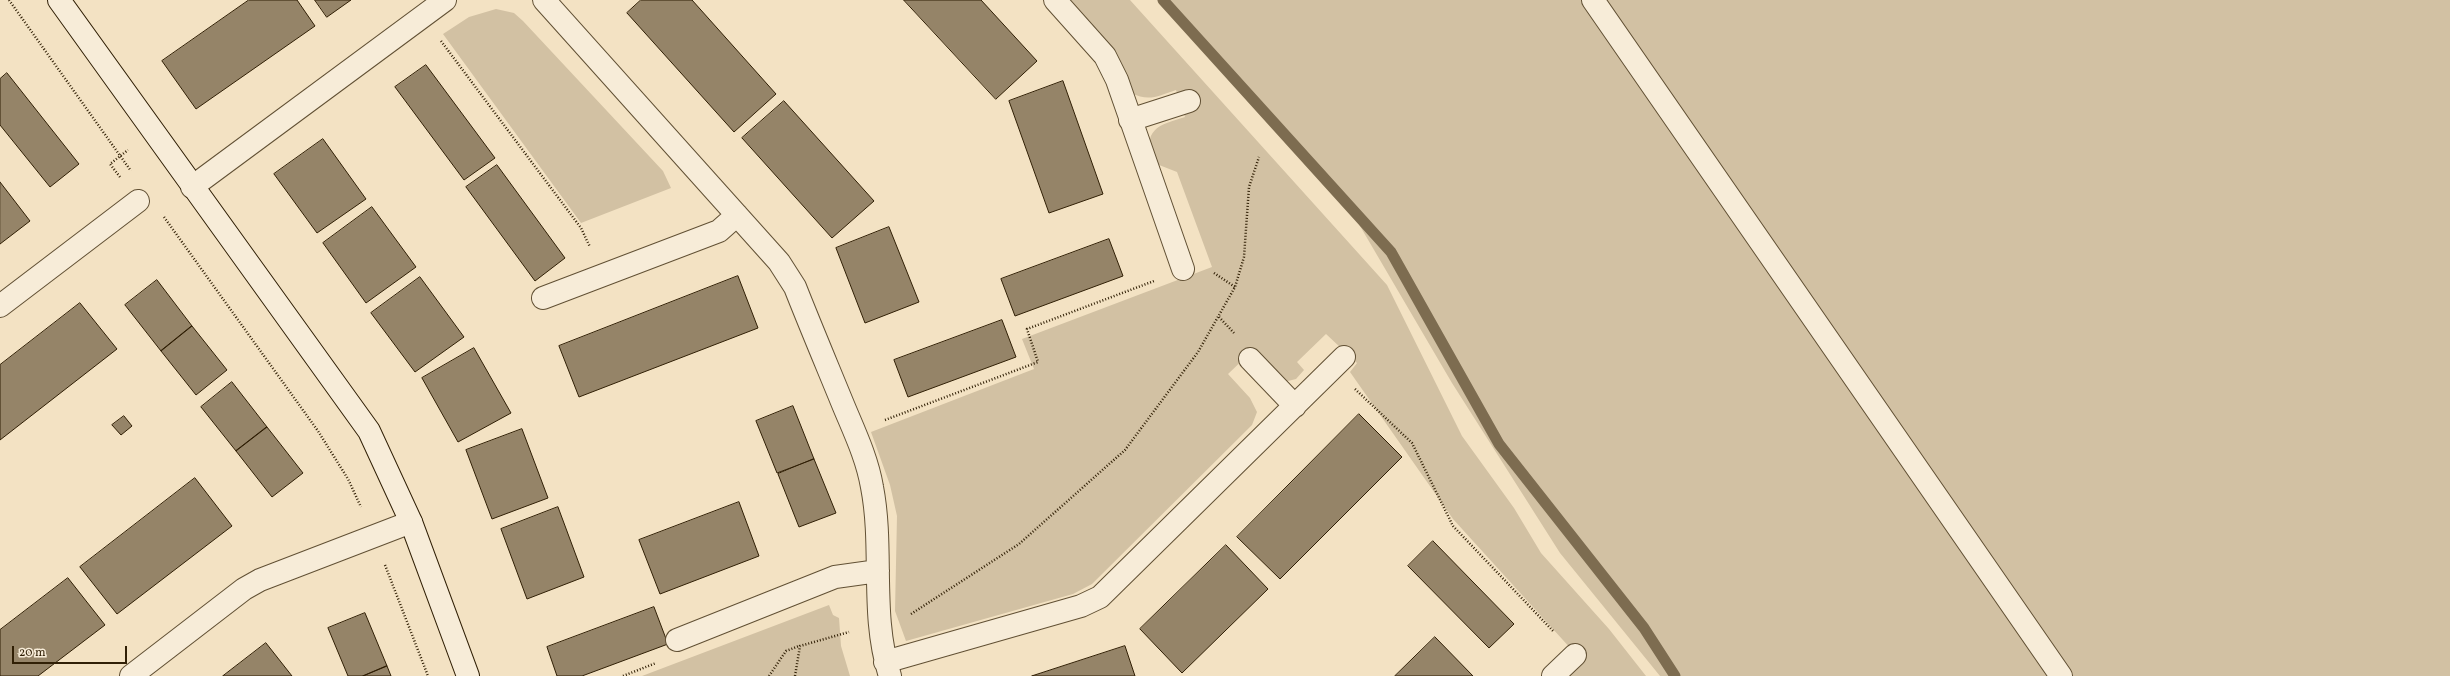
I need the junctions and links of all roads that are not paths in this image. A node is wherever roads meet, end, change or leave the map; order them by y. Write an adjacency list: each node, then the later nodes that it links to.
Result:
1 (59, 0): 8 (street)
2 (445, 0): 8 (street)
3 (544, 0): 10 (street)
4 (1055, 0): 7 (street)
5 (1593, 0): 25 (street)
6 (1189, 101): 7 (street)
7 (1130, 120): 11 (street)
8 (192, 187): 17 (street)
9 (138, 201): 13 (street)
10 (737, 215): 12 (street); 18 (street)
11 (1183, 269)
12 (542, 298)
13 (0, 306)
14 (1250, 359): 16 (street)
15 (1339, 363): 16 (street)
16 (1295, 406): 21 (street)
17 (411, 522): 22 (street); 23 (street)
18 (878, 571): 19 (street); 21 (street)
19 (677, 640)
20 (1575, 655): 24 (street)
21 (887, 669)
22 (131, 676)
23 (468, 676)
24 (1553, 676)
25 (2061, 676)

